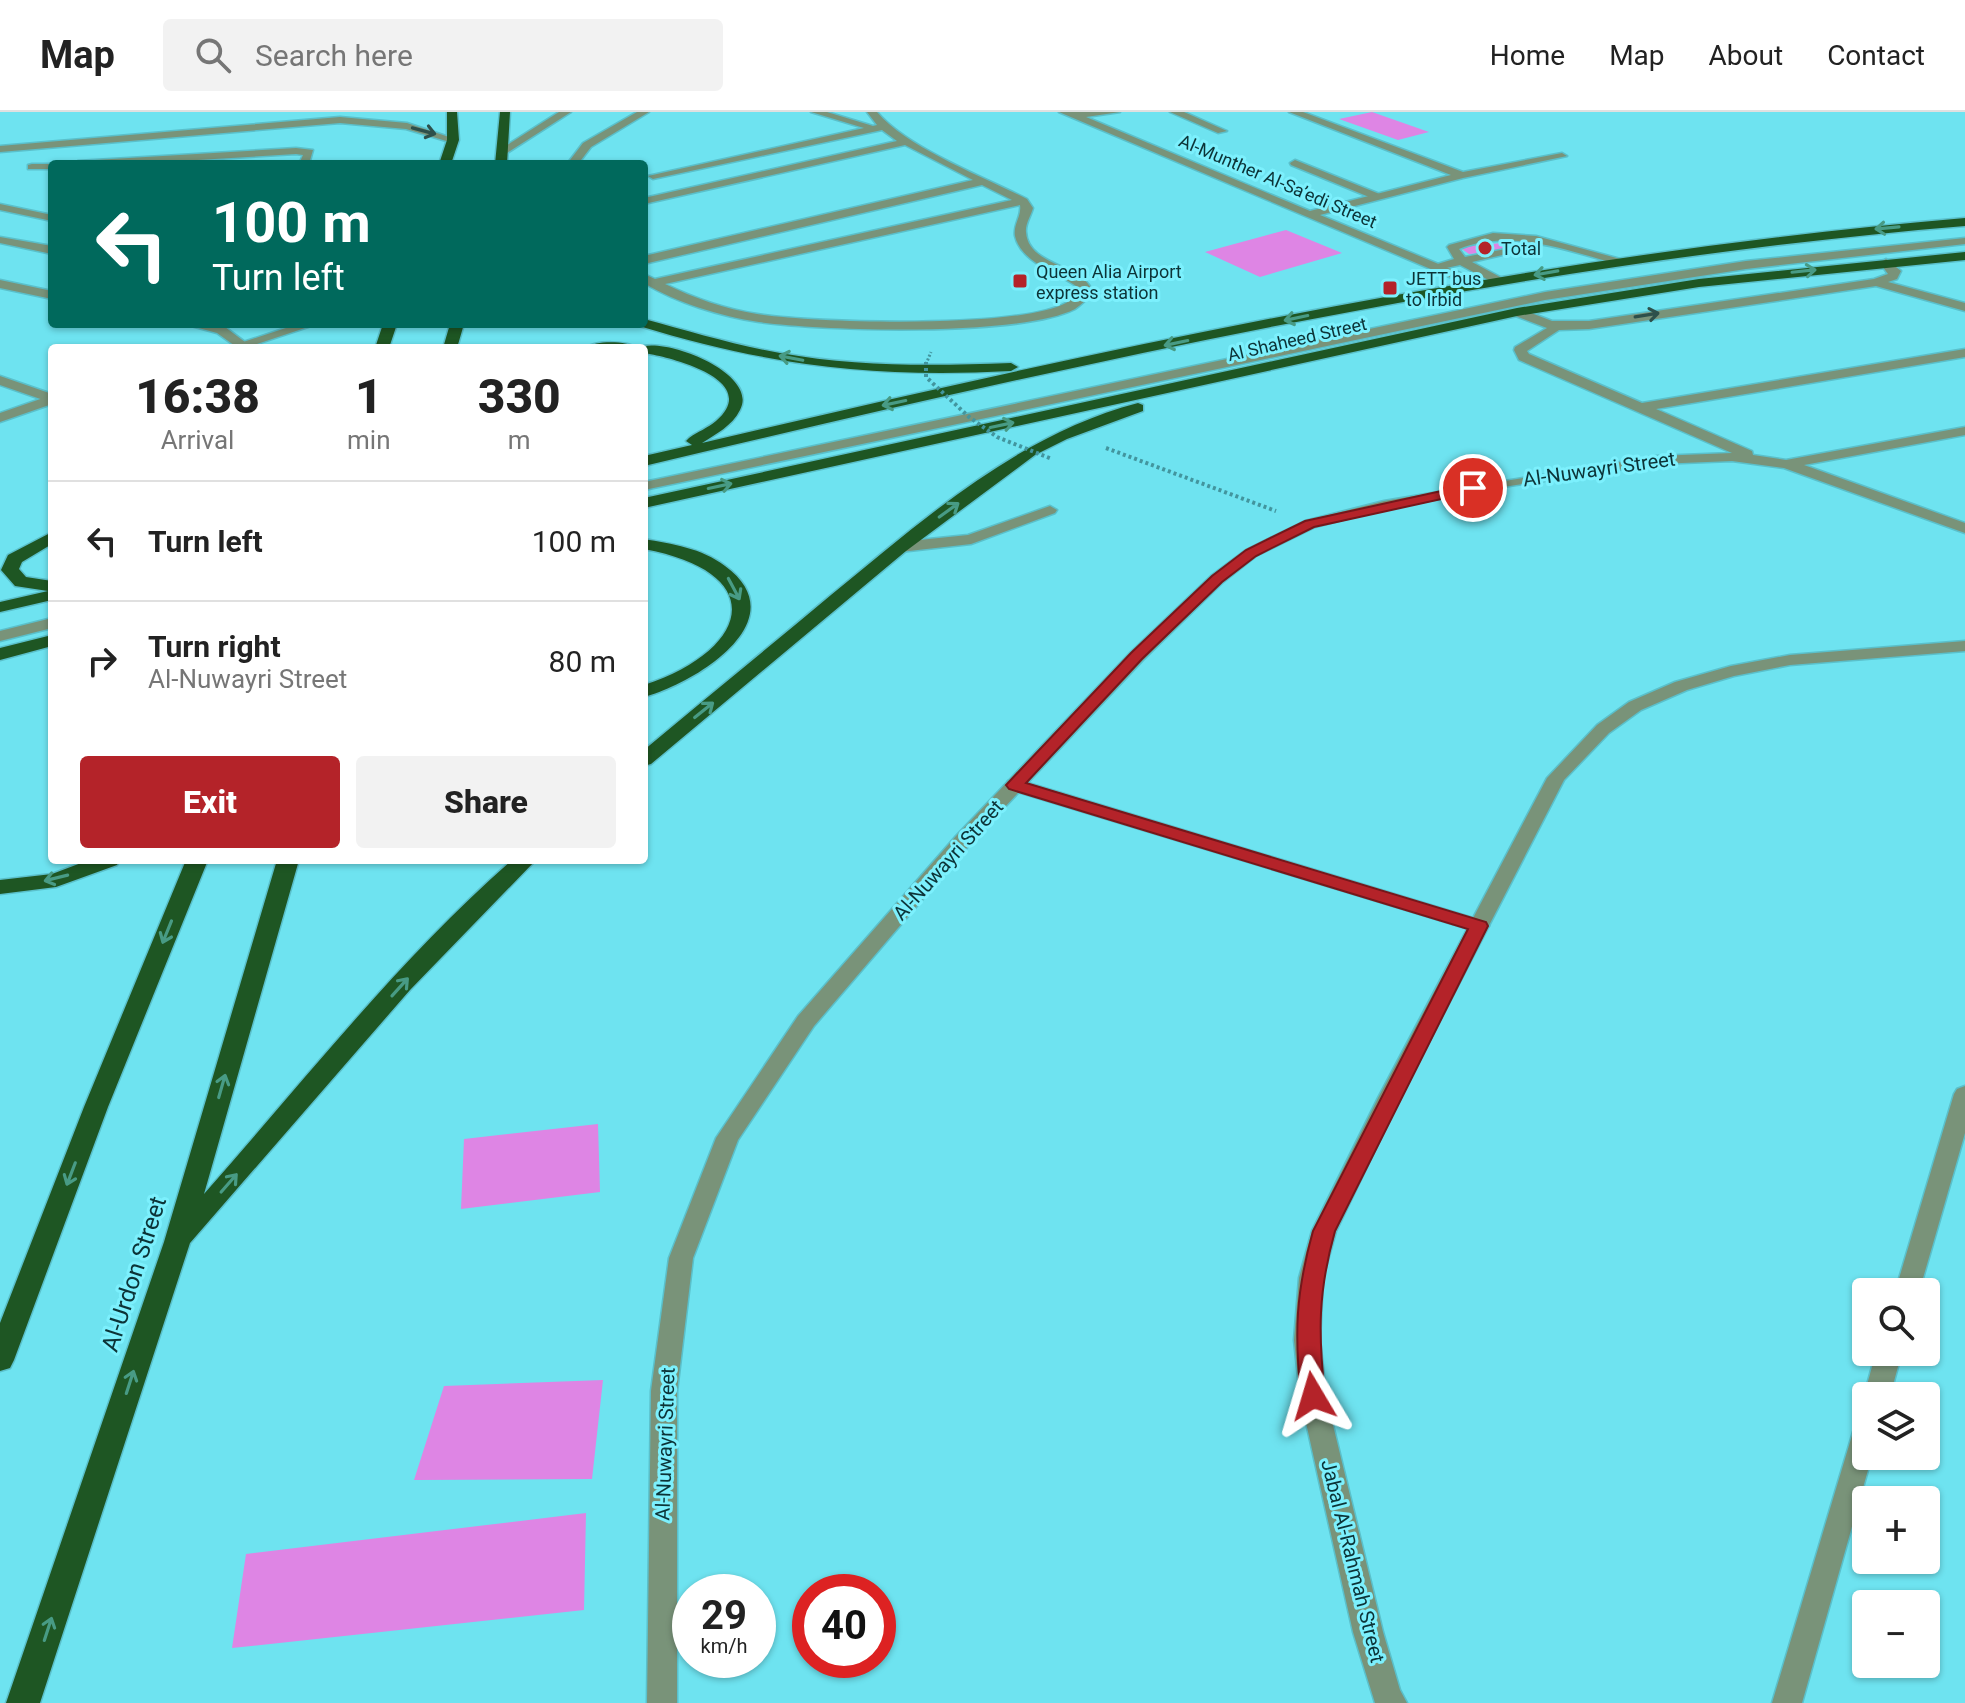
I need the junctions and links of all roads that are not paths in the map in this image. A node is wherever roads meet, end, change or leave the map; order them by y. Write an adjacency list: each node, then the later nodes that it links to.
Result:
1 (374, 112): 12 (street)
2 (452, 112): 16 (highway)
3 (505, 112): 20 (highway)
4 (566, 112): 20 (street)
5 (644, 112): 25 (street)
6 (816, 112): 13 (street)
7 (872, 112): 13 (street)
8 (1115, 112): 11 (street)
9 (1175, 112): 14 (street)
10 (1294, 112): 29 (street)
11 (1069, 114): 36 (street, Al-Munther Al-Sa’edi Street)
12 (340, 120): 15 (street); 16 (street, one-way to 16)
13 (884, 127): 17 (street); 30 (street)
14 (1222, 131)
15 (159, 135): 18 (street); 21 (street)
16 (453, 140): 24 (highway)
17 (906, 142): 31 (street); 33 (street)
18 (0, 149)
19 (1562, 156): 29 (street)
20 (502, 158)
21 (162, 160)
22 (186, 160): 23 (street)
23 (306, 160)
24 (446, 160)
25 (575, 160)
26 (1295, 163): 32 (street)
27 (48, 166): 28 (street)
28 (32, 167)
29 (1462, 175): 32 (street)
30 (653, 176)
31 (984, 181): 34 (street); 44 (street)
32 (1378, 197): 36 (street)
33 (648, 200)
34 (1023, 201): 49 (street); 49 (street)
35 (0, 207): 37 (street)
36 (1310, 214): 48 (street, Al-Munther Al-Sa’edi Street)
37 (48, 217)
38 (1965, 222): 45 (highway, Al Shaheed Street, one-way to 45)
39 (1965, 238): 77 (street); 78 (street)
40 (0, 240): 42 (street)
41 (1546, 244): 45 (street); 46 (street); 46 (street)
42 (48, 249)
43 (1965, 256): 47 (highway, Al Shaheed Street)
44 (648, 259)
45 (1618, 260): 50 (highway, Al Shaheed Street, one-way to 50)
46 (1462, 261): 48 (street); 50 (street)
47 (1886, 263): 51 (street); 56 (highway, Al Shaheed Street, one-way to 47)
48 (1437, 266): 53 (street, Al-Munther Al-Sa’edi Street)
49 (648, 280)
50 (1498, 281): 53 (highway, Al Shaheed Street)
51 (1876, 282): 55 (street); 58 (street, one-way to 51)
52 (0, 284): 54 (street)
53 (1478, 285): 61 (highway, Al Shaheed Street, one-way to 61)
54 (48, 294)
55 (1965, 307)
56 (1517, 312): 58 (street); 64 (highway, Al Shaheed Street)
57 (648, 324): 61 (highway, one-way to 57)
58 (1555, 326): 68 (street)
59 (304, 328): 60 (street)
60 (277, 343)
61 (1147, 349): 74 (highway, Al Shaheed Street, one-way to 74)
62 (648, 350): 73 (highway)
63 (1965, 353): 68 (street)
64 (1214, 379): 79 (highway, Al Shaheed Street, one-way to 64); 84 (highway, one-way to 64)
65 (0, 380): 66 (street)
66 (48, 398)
67 (48, 400): 70 (street)
68 (1639, 408): 75 (street)
69 (48, 414): 71 (street)
70 (0, 418)
71 (0, 431)
72 (1965, 431): 76 (street)
73 (648, 458)
74 (648, 459)
75 (1763, 460): 76 (street, Al-Nuwayri Street); 97 (street, Al-Nuwayri Street)
76 (1786, 464): 81 (street, Al-Nuwayri Street)
77 (648, 476)
78 (648, 485)
79 (648, 502)
80 (1050, 510): 84 (street)
81 (1965, 528)
82 (48, 539): 85 (highway)
83 (648, 545): 95 (highway, one-way to 95)
84 (900, 547): 96 (highway, one-way to 84)
85 (48, 585)
86 (48, 596): 87 (highway)
87 (0, 607)
88 (48, 615): 90 (street)
89 (48, 624): 91 (street)
90 (0, 626)
91 (0, 636)
92 (48, 641): 94 (highway)
93 (1965, 646): 103 (street, Jabal Al-Rahmah Street)
94 (0, 655)
95 (648, 690)
96 (648, 757)
97 (1015, 785): 103 (street); 111 (street, Al-Nuwayri Street)
98 (98, 864): 102 (highway, one-way to 102)
99 (195, 864): 107 (highway, one-way to 107)
100 (287, 864): 105 (highway, Al-Urdon Street, one-way to 100)
101 (520, 864): 105 (highway, one-way to 101)
102 (0, 887)
103 (1479, 926): 109 (street, Jabal Al-Rahmah Street)
104 (1965, 1094): 106 (street)
105 (177, 1242): 110 (highway, Al-Urdon Street, one-way to 105)
106 (1911, 1278)
107 (0, 1360)
108 (1855, 1470): 112 (street)
109 (1388, 1701)
110 (23, 1703)
111 (662, 1703)
112 (1787, 1703)

